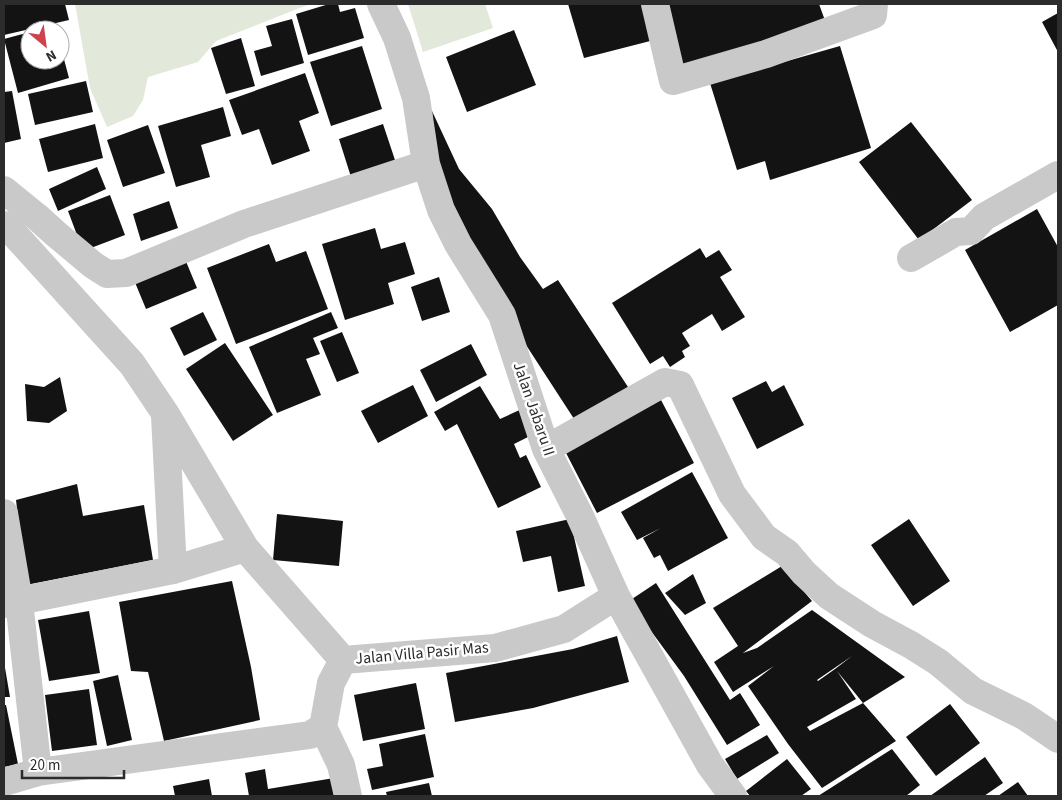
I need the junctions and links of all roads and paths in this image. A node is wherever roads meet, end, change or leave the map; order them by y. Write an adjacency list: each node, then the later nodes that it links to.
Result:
1 (381, 4): 4 (street, Jalan Jabaru II)
2 (655, 4): 3 (street)
3 (874, 4)
4 (426, 164): 6 (street); 10 (street, Jalan Jabaru II)
5 (1058, 176): 8 (street)
6 (4, 190)
7 (4, 226): 9 (street)
8 (911, 258)
9 (165, 413): 12 (street); 13 (street)
10 (546, 449): 14 (street, Jalan Jabaru II); 18 (street)
11 (4, 513): 15 (street)
12 (246, 548): 13 (street); 16 (street)
13 (173, 570): 15 (street)
14 (616, 596): 16 (street, Jalan Villa Pasir Mas); 22 (street, Jalan Jabaru II)
15 (11, 602): 19 (street)
16 (344, 660): 17 (street, Jalan Villa Pasir Mas)
17 (323, 727): 19 (street); 21 (street)
18 (1058, 739)
19 (38, 772): 20 (street)
20 (4, 782)
21 (348, 796)
22 (733, 796)

